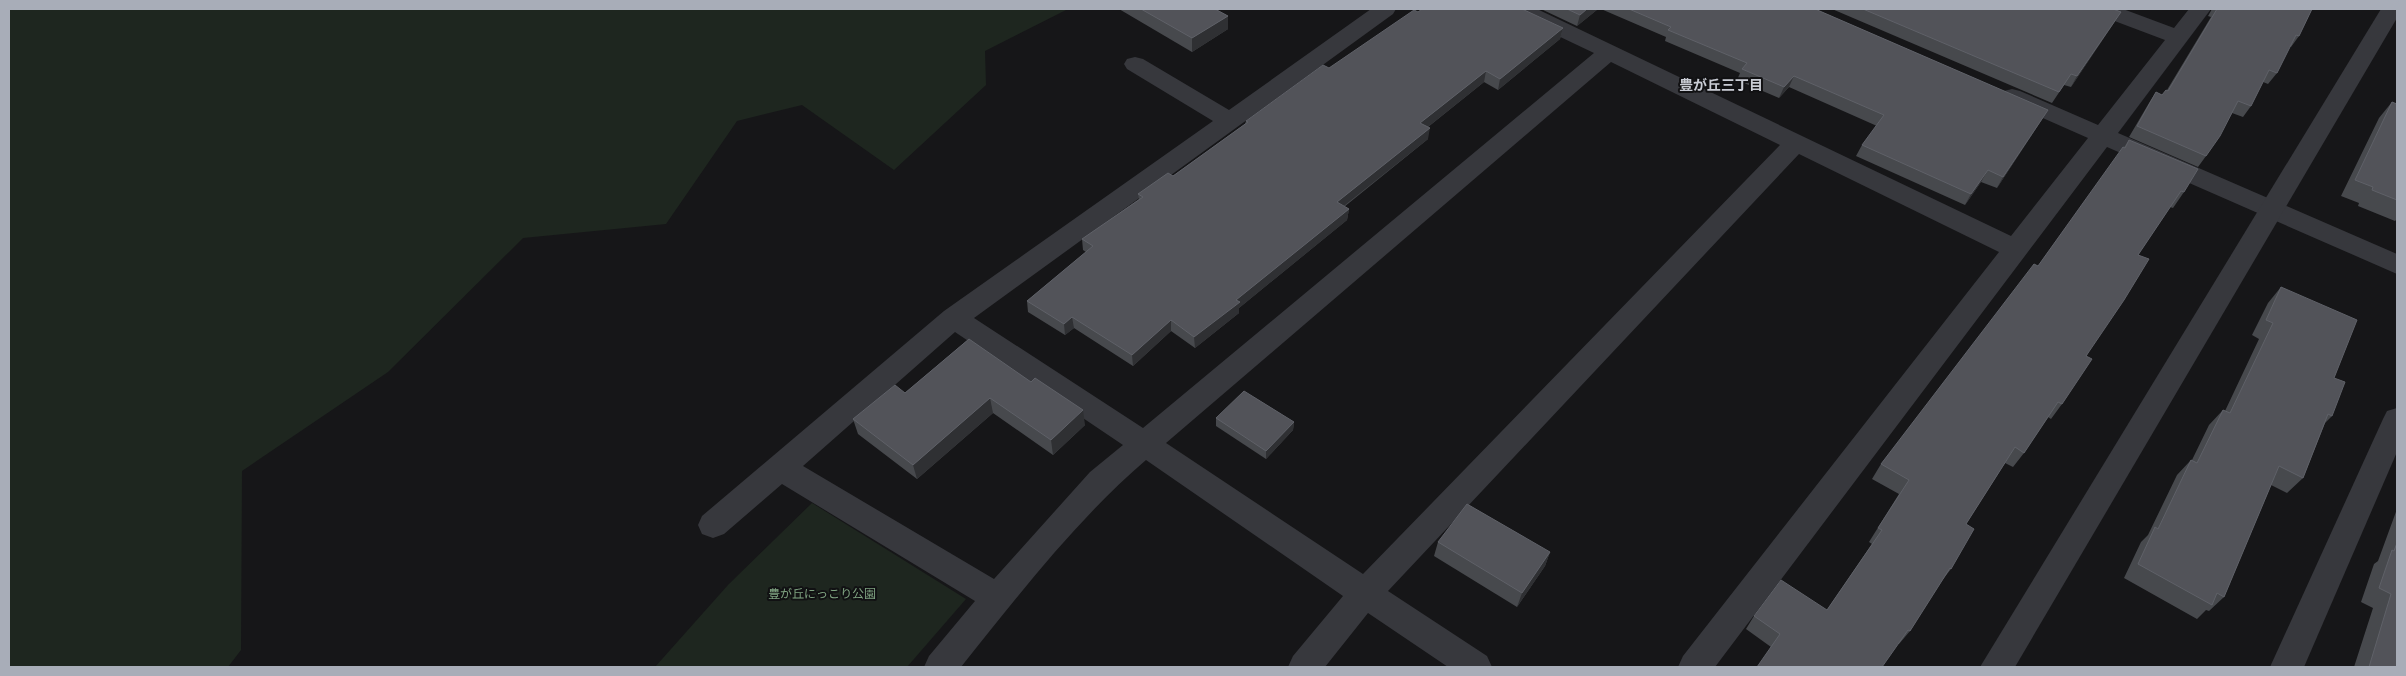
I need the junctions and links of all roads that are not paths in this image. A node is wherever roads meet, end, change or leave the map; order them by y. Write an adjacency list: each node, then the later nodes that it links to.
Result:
1 (1385, 9): 10 (street)
2 (1520, 9): 7 (street)
3 (2104, 9): 6 (street)
4 (2200, 9): 6 (street)
5 (2392, 9): 13 (street)
6 (2178, 37): 11 (street)
7 (1608, 52): 12 (street); 18 (street)
8 (1135, 64): 10 (street)
9 (1993, 88): 11 (street)
10 (1229, 120): 16 (street)
11 (2103, 136): 13 (street); 14 (street)
12 (1798, 142): 14 (street); 21 (street)
13 (2271, 208): 15 (street); 27 (street)
14 (2016, 249): 26 (street)
15 (2397, 265)
16 (954, 318): 18 (street); 19 (street)
17 (2397, 419): 28 (street)
18 (1146, 445): 21 (street); 22 (street)
19 (782, 469): 20 (street); 22 (street)
20 (713, 525)
21 (1366, 593): 24 (street); 25 (street)
22 (997, 598): 23 (street)
23 (941, 667)
24 (1305, 667)
25 (1475, 667)
26 (1695, 667)
27 (1997, 667)
28 (2287, 667)

